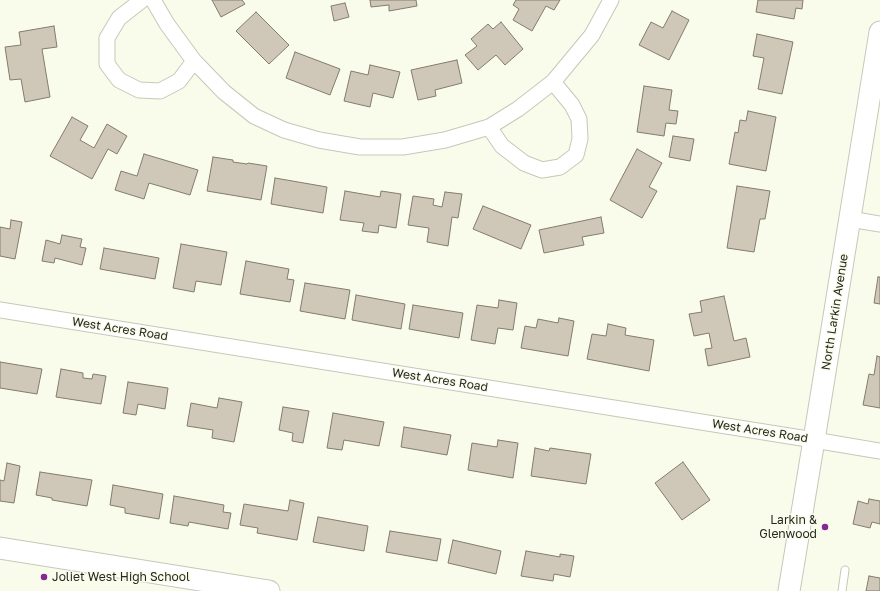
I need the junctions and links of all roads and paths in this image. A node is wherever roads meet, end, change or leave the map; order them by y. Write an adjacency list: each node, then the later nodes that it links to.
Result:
1 (142, 0): 5 (street)
2 (153, 0): 5 (street)
3 (611, 0): 6 (street)
4 (880, 32): 8 (main road, North Larkin Avenue)
5 (194, 61): 7 (street)
6 (553, 82): 7 (street); 7 (street)
7 (489, 127)
8 (850, 219): 9 (street); 11 (main road, North Larkin Avenue)
9 (880, 224)
10 (0, 310): 11 (street, West Acres Road)
11 (814, 440): 12 (street, West Acres Road); 16 (main road, North Larkin Avenue)
12 (880, 452)
13 (0, 548): 15 (main road)
14 (845, 570): 17 (lane)
15 (269, 591)
16 (788, 591)
17 (842, 591)

